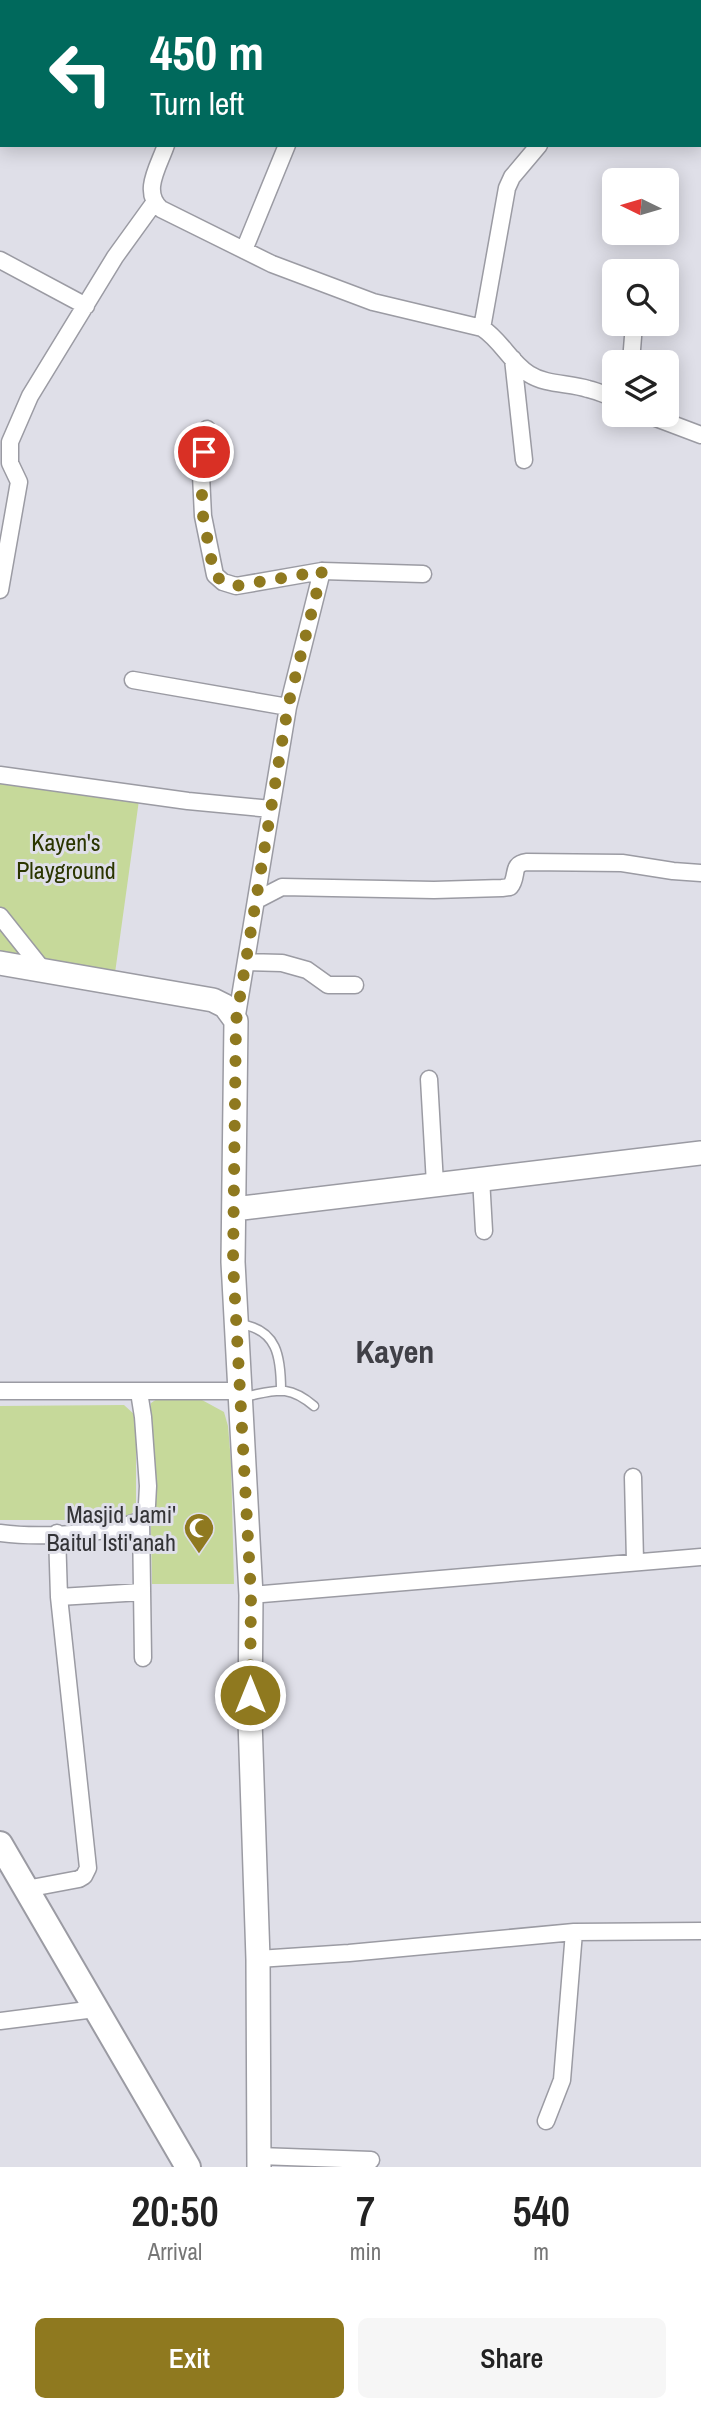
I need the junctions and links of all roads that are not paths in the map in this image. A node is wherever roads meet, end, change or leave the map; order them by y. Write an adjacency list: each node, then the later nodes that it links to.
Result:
1 (165, 147): 4 (street)
2 (286, 147): 5 (street)
3 (537, 147): 8 (street)
4 (153, 203): 5 (street); 7 (street)
5 (244, 250): 8 (street)
6 (0, 260): 7 (street)
7 (86, 306): 17 (street)
8 (482, 328): 9 (street)
9 (513, 359): 10 (street); 14 (street)
10 (602, 394)
11 (676, 427): 13 (street)
12 (207, 429): 15 (street)
13 (701, 435)
14 (524, 460)
15 (322, 571): 16 (street); 19 (street)
16 (424, 574)
17 (0, 590)
18 (133, 680): 19 (street)
19 (288, 706): 21 (street)
20 (0, 775): 21 (street)
21 (271, 810): 23 (street)
22 (701, 873): 23 (street)
23 (257, 901): 25 (street)
24 (0, 916): 27 (street)
25 (246, 962): 28 (street); 29 (street)
26 (0, 963): 27 (street)
27 (43, 970): 29 (street)
28 (355, 985)
29 (236, 1021): 34 (street)
30 (429, 1079): 33 (street)
31 (701, 1153): 32 (street)
32 (481, 1178): 33 (street); 35 (street)
33 (435, 1184): 34 (street)
34 (234, 1209): 36 (street)
35 (484, 1231)
36 (236, 1324): 38 (lane); 40 (street)
37 (0, 1391): 39 (street)
38 (281, 1391): 40 (lane); 41 (lane)
39 (139, 1392): 40 (street); 43 (street)
40 (240, 1395): 49 (street)
41 (314, 1406)
42 (633, 1477): 47 (street)
43 (141, 1520): 45 (street); 48 (street)
44 (0, 1533): 45 (street)
45 (57, 1534): 50 (street)
46 (701, 1556): 47 (street)
47 (635, 1562): 49 (street)
48 (142, 1592): 50 (street); 51 (street)
49 (251, 1595): 56 (street)
50 (59, 1597): 53 (street)
51 (143, 1658)
52 (3, 1854): 53 (main road)
53 (26, 1889): 57 (main road)
54 (701, 1931): 55 (street)
55 (574, 1932): 56 (street); 59 (street)
56 (258, 1959): 61 (street)
57 (95, 2009): 58 (street); 62 (main road)
58 (0, 2021)
59 (546, 2121)
60 (372, 2160): 61 (street)
61 (260, 2161)
62 (188, 2167)

